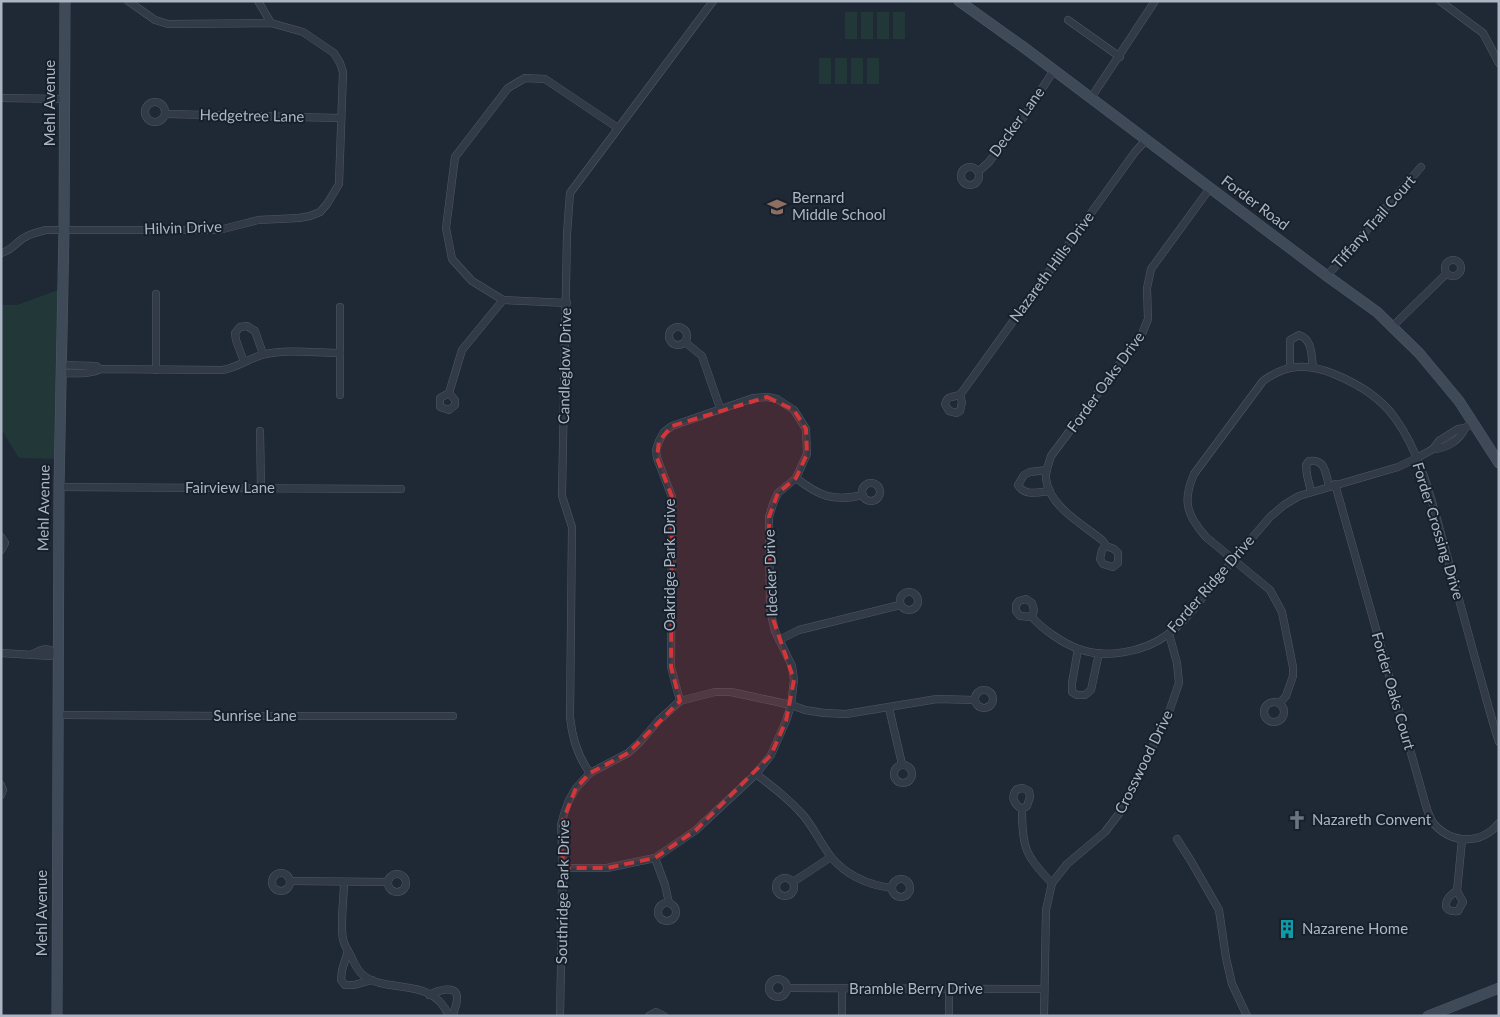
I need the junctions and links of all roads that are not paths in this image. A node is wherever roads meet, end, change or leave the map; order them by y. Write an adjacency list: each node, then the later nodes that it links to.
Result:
1 (65, 1): 15 (street, Mehl Avenue)
2 (128, 1): 9 (street)
3 (258, 1): 9 (street)
4 (713, 1): 18 (street, Candleglow Drive)
5 (958, 1): 12 (street, Forder Road)
6 (1155, 1): 10 (street)
7 (1440, 1): 11 (street)
8 (1068, 20): 10 (street)
9 (271, 23): 17 (street)
10 (1120, 57): 14 (street)
11 (1498, 60)
12 (1054, 70): 14 (street, Forder Road); 21 (street, Decker Lane)
13 (1, 98): 15 (street)
14 (1091, 98): 19 (street, Forder Road)
15 (64, 99): 23 (street, Mehl Avenue)
16 (165, 114): 17 (street, Hedgetree Lane)
17 (340, 118): 23 (street, Hilvin Drive)
18 (618, 128): 28 (street); 29 (street, Candleglow Drive)
19 (1146, 140): 22 (street, Forder Road); 42 (street, Nazareth Hills Drive)
20 (1421, 167): 26 (street, Tiffany Trail Court)
21 (978, 172)
22 (1210, 188): 26 (street, Forder Road); 48 (street, Forder Oaks Drive)
23 (64, 230): 24 (street, Hilvin Drive); 38 (street, Mehl Avenue)
24 (1, 253)
25 (1447, 274): 31 (street)
26 (1327, 276): 31 (street, Forder Road)
27 (156, 294): 39 (street)
28 (504, 300): 29 (street); 40 (street)
29 (567, 303): 78 (street, Candleglow Drive)
30 (340, 307): 33 (street)
31 (1393, 326): 44 (street, Forder Road)
32 (684, 342): 43 (street)
33 (340, 353): 34 (street); 41 (street)
34 (263, 354): 35 (street); 35 (street)
35 (244, 362): 39 (street)
36 (1290, 367): 37 (street, Forder Crossing Drive); 37 (street); 60 (street, Forder Crossing Drive)
37 (1313, 367): 46 (street, Forder Crossing Drive)
38 (62, 369): 39 (street); 51 (street, Mehl Avenue)
39 (156, 370)
40 (449, 393)
41 (340, 395)
42 (960, 395)
43 (720, 408): 49 (street, Idecker Drive); 70 (street, Oakridge Park Drive)
44 (1469, 425): 46 (street, Forder Ridge Drive); 47 (street, Forder Road)
45 (260, 431): 52 (street)
46 (1417, 458): 50 (street, Forder Ridge Drive); 76 (street, Forder Crossing Drive)
47 (1499, 464)
48 (1047, 470): 54 (street); 54 (street)
49 (796, 478): 56 (street); 64 (street, Idecker Drive)
50 (1332, 485): 55 (street, Forder Ridge Drive); 55 (street); 85 (street, Forder Oaks Court)
51 (59, 487): 52 (street, Fairview Lane); 67 (street, Mehl Avenue)
52 (261, 488): 53 (street, Fairview Lane)
53 (401, 489)
54 (1050, 491): 58 (street)
55 (1311, 492): 60 (street, Forder Ridge Drive)
56 (863, 496)
57 (1, 537): 59 (street)
58 (1106, 546)
59 (1, 550)
60 (1234, 559): 63 (street, Forder Ridge Drive); 71 (street, Forder Crossing Drive)
61 (900, 605): 64 (street)
62 (1032, 617): 65 (street, Forder Ridge Drive)
63 (1168, 634): 68 (street, Forder Ridge Drive); 93 (street, Crosswood Drive)
64 (779, 640): 72 (street, Idecker Drive)
65 (1078, 649): 68 (street, Forder Ridge Drive); 68 (street)
66 (1, 653): 67 (street)
67 (57, 653): 74 (street, Mehl Avenue)
68 (1099, 653)
69 (975, 700): 73 (street, Southridge Park Drive)
70 (680, 701): 72 (street, Southridge Park Drive); 78 (street, Southridge Park Drive)
71 (1280, 703)
72 (791, 705): 73 (street, Southridge Park Drive); 79 (street, Idecker Drive)
73 (889, 708): 77 (street)
74 (58, 715): 75 (street, Sunrise Lane); 105 (street, Mehl Avenue)
75 (453, 716)
76 (1499, 742)
77 (902, 764)
78 (590, 773): 88 (street, Southridge Park Drive)
79 (756, 774): 86 (street); 87 (street, Idecker Drive)
80 (1, 785): 81 (street)
81 (1, 795)
82 (1022, 809): 93 (street)
83 (1499, 823): 85 (street)
84 (1177, 839): 113 (street)
85 (1462, 840): 95 (street)
86 (831, 857): 92 (street); 94 (street)
87 (655, 858): 88 (street, Idecker Drive); 96 (street)
88 (563, 868): 107 (street, Southridge Park Drive)
89 (290, 881): 90 (street)
90 (344, 882): 91 (street); 97 (street)
91 (388, 882)
92 (793, 882)
93 (1052, 883): 103 (street, Crosswood Drive)
94 (892, 888)
95 (1456, 891)
96 (669, 903)
97 (348, 951): 98 (street); 98 (street)
98 (372, 980): 104 (street)
99 (788, 988): 100 (street, Bramble Berry Drive)
100 (842, 988): 102 (street, Bramble Berry Drive); 110 (street)
101 (1499, 988): 114 (street)
102 (949, 989): 103 (street, Bramble Berry Drive); 111 (street)
103 (1044, 989): 112 (street, Crosswood Drive)
104 (430, 995): 106 (street); 106 (street)
105 (57, 1016)
106 (451, 1016)
107 (560, 1016)
108 (649, 1016): 109 (street)
109 (664, 1016)
110 (842, 1016)
111 (949, 1016)
112 (1044, 1016)
113 (1248, 1016)
114 (1428, 1016)

